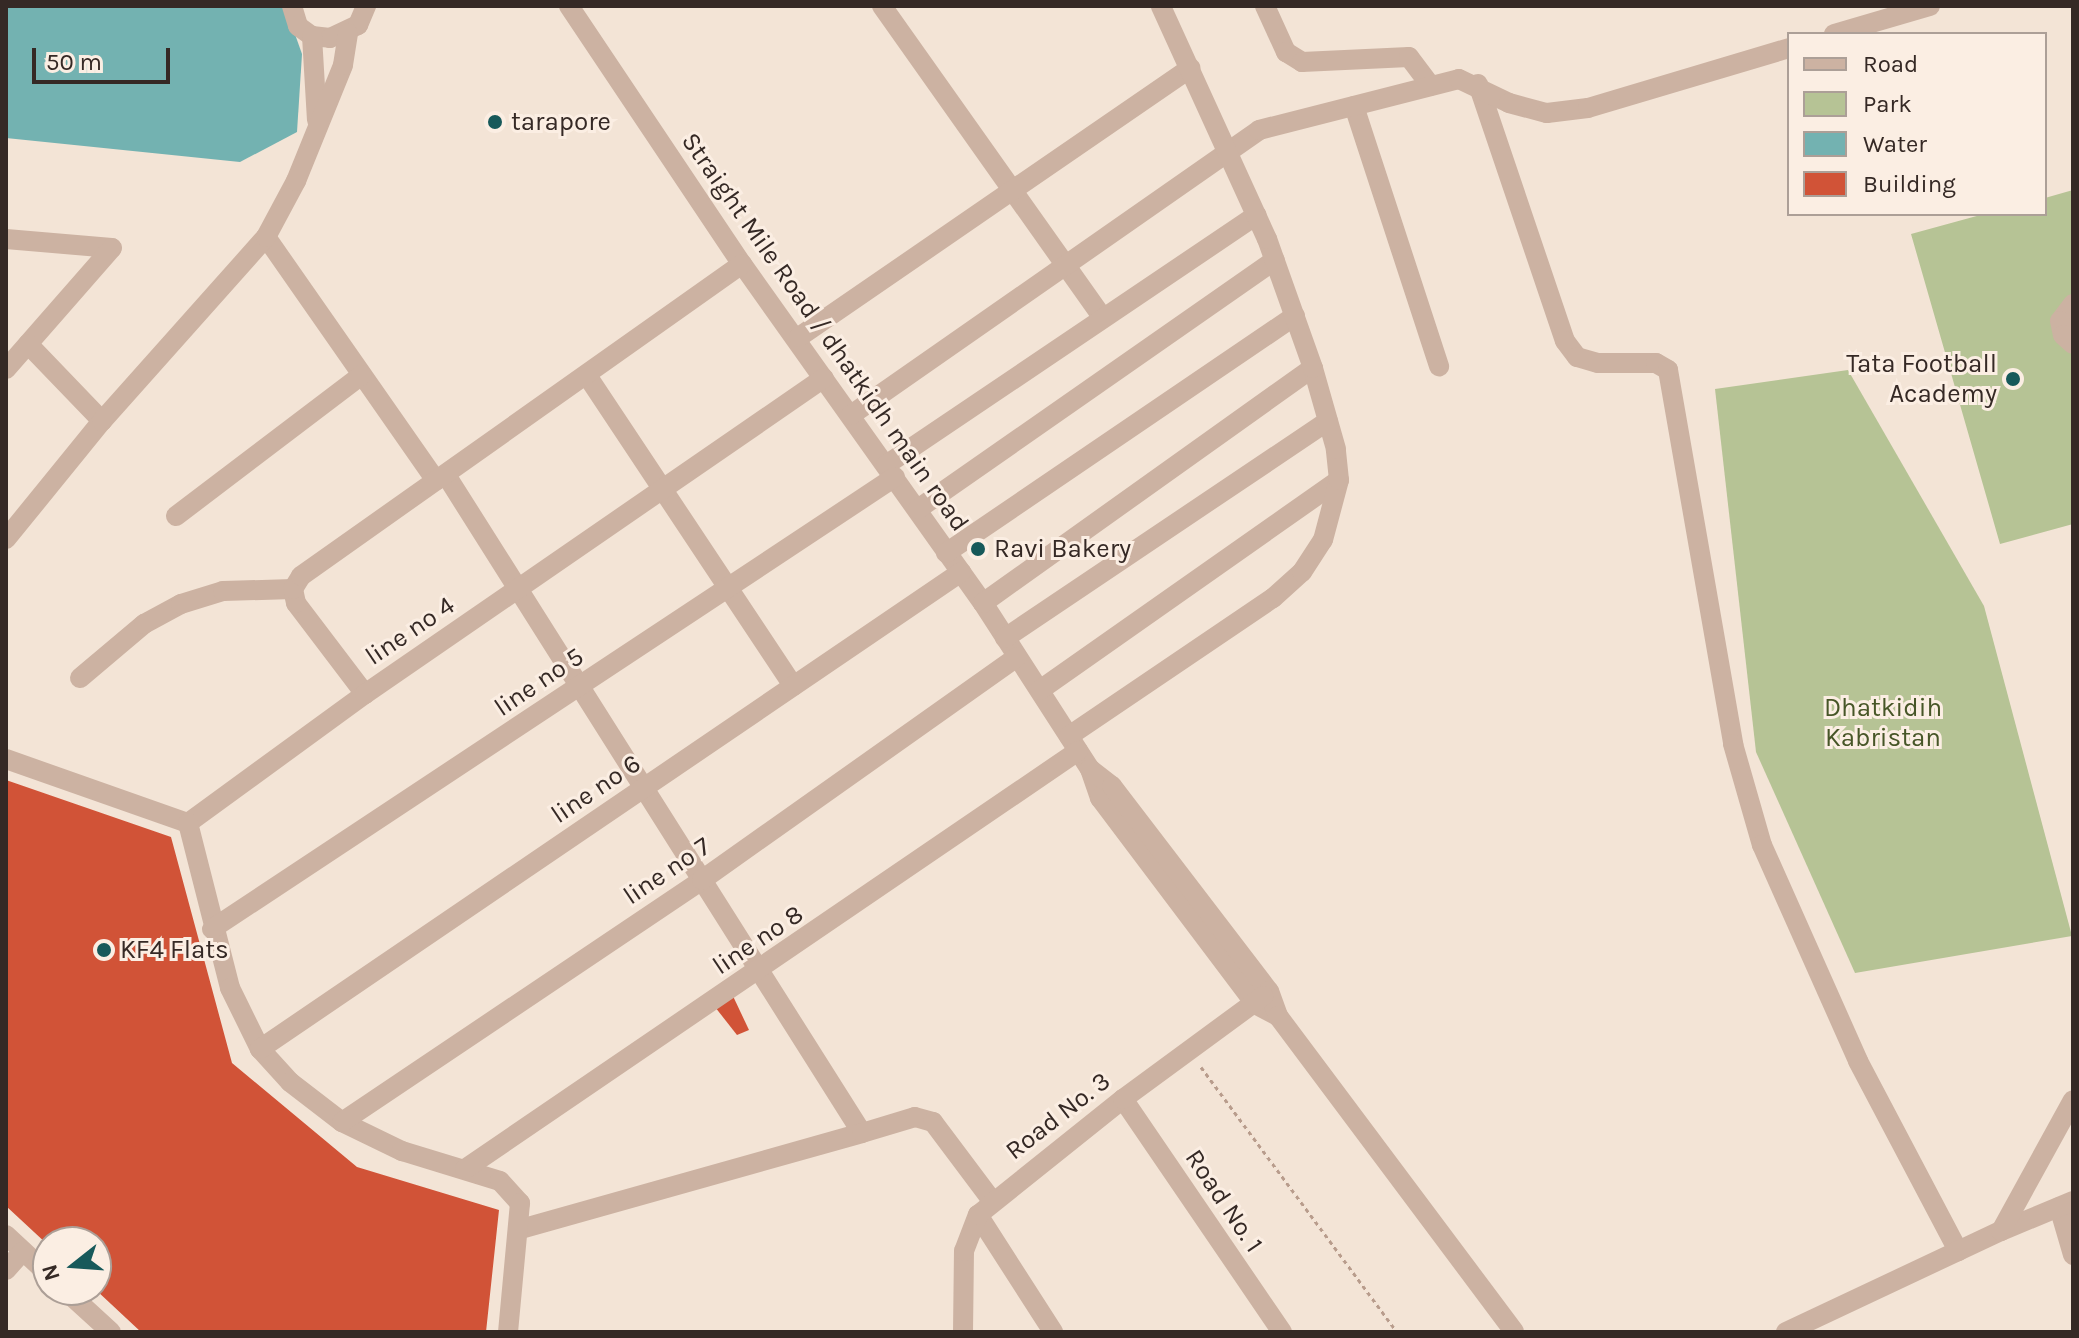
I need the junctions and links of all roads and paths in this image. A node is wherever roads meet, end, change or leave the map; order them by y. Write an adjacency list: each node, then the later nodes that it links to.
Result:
1 (292, 6): 10 (street)
2 (569, 6): 23 (street, Straight Mile Road / dhatkidh main road)
3 (882, 6): 18 (street)
4 (1161, 6): 12 (street)
5 (1265, 6): 14 (street)
6 (1930, 6): 8 (street)
7 (364, 7): 9 (street)
8 (1841, 32)
9 (348, 33): 10 (street); 16 (street)
10 (312, 36): 16 (street)
11 (1787, 49): 13 (street)
12 (1190, 68): 17 (street); 18 (street)
13 (1478, 84): 14 (street); 81 (street)
14 (1431, 86): 15 (street)
15 (1354, 106): 17 (street); 31 (street)
16 (318, 124): 20 (street)
17 (1228, 152): 19 (street); 24 (street)
18 (1014, 189): 24 (street); 28 (street)
19 (1256, 215): 22 (street); 27 (street, line no 5)
20 (266, 237): 34 (street); 38 (street)
21 (6, 239): 29 (street)
22 (1275, 260): 26 (street); 44 (street)
23 (742, 264): 28 (street, Straight Mile Road / dhatkidh main road); 35 (street)
24 (1066, 265): 27 (street); 37 (street)
25 (2073, 304): 30 (street)
26 (1295, 316): 32 (street); 47 (street)
27 (1103, 318): 40 (street, line no 5)
28 (799, 337): 36 (street, Straight Mile Road / dhatkidh main road)
29 (28, 344): 33 (street); 38 (street)
30 (2073, 344)
31 (1439, 366)
32 (1313, 368): 39 (street); 52 (street)
33 (6, 369)
34 (362, 375): 41 (street); 45 (street)
35 (588, 377): 41 (street); 43 (street)
36 (824, 378): 37 (street, Straight Mile Road / dhatkidh main road); 43 (street, line no 4)
37 (851, 415): 40 (street, Straight Mile Road / dhatkidh main road)
38 (102, 421): 46 (street)
39 (1328, 421): 42 (street); 53 (street)
40 (891, 471): 44 (street, Straight Mile Road / dhatkidh main road); 49 (street, line no 5)
41 (441, 478): 50 (street); 51 (street)
42 (1339, 480): 58 (street); 60 (street, line no 8)
43 (663, 489): 49 (street); 50 (street, line no 4)
44 (918, 509): 47 (street, Straight Mile Road / dhatkidh main road)
45 (176, 516)
46 (6, 539)
47 (946, 553): 48 (street, Straight Mile Road / dhatkidh main road)
48 (961, 572): 52 (street, Straight Mile Road / dhatkidh main road); 57 (street, line no 6)
49 (729, 587): 56 (street, line no 5); 57 (street)
50 (519, 588): 56 (street); 59 (street, line no 4)
51 (293, 589): 55 (street); 59 (street)
52 (983, 603): 53 (street, Straight Mile Road / dhatkidh main road)
53 (1005, 638): 54 (street, Straight Mile Road / dhatkidh main road)
54 (1017, 657): 58 (street, Straight Mile Road / dhatkidh main road); 64 (street, line no 7)
55 (80, 678)
56 (580, 684): 62 (street); 65 (street, line no 5)
57 (793, 686): 62 (street, line no 6)
58 (1040, 690): 60 (street, Straight Mile Road / dhatkidh main road)
59 (365, 694): 63 (street, line no 4)
60 (1074, 743): 66 (street, line no 8); 67 (street, Straight Mile Road / dhatkidh main road)
61 (6, 759): 63 (street)
62 (645, 786): 64 (street); 68 (street, line no 6)
63 (188, 823): 65 (street)
64 (702, 880): 66 (street); 72 (street, line no 7)
65 (212, 929): 68 (street)
66 (762, 970): 73 (street); 74 (street, line no 8)
67 (1262, 998): 69 (street, Road No. 3); 92 (street, Straight Mile Road / dhatkidh main road)
68 (260, 1049): 72 (street)
69 (1190, 1051): 70 (street, Road No. 3); 91 (path)
70 (1123, 1099): 76 (street, Road No. 3); 90 (street, Road No. 1)
71 (2073, 1100): 78 (street)
72 (342, 1122): 74 (street)
73 (862, 1133): 76 (street); 77 (street)
74 (465, 1169): 77 (street)
75 (2066, 1204): 78 (street); 82 (street)
76 (985, 1209): 88 (street); 89 (street)
77 (521, 1229): 87 (street)
78 (2001, 1231): 81 (street)
79 (6, 1235): 80 (street)
80 (23, 1251): 83 (street); 84 (street)
81 (1958, 1251): 93 (street)
82 (2073, 1255)
83 (32, 1259)
84 (6, 1270)
85 (83, 1306): 86 (street)
86 (111, 1332)
87 (508, 1332)
88 (963, 1332)
89 (1053, 1332)
90 (1282, 1332)
91 (1397, 1332)
92 (1514, 1332)
93 (1786, 1332)

